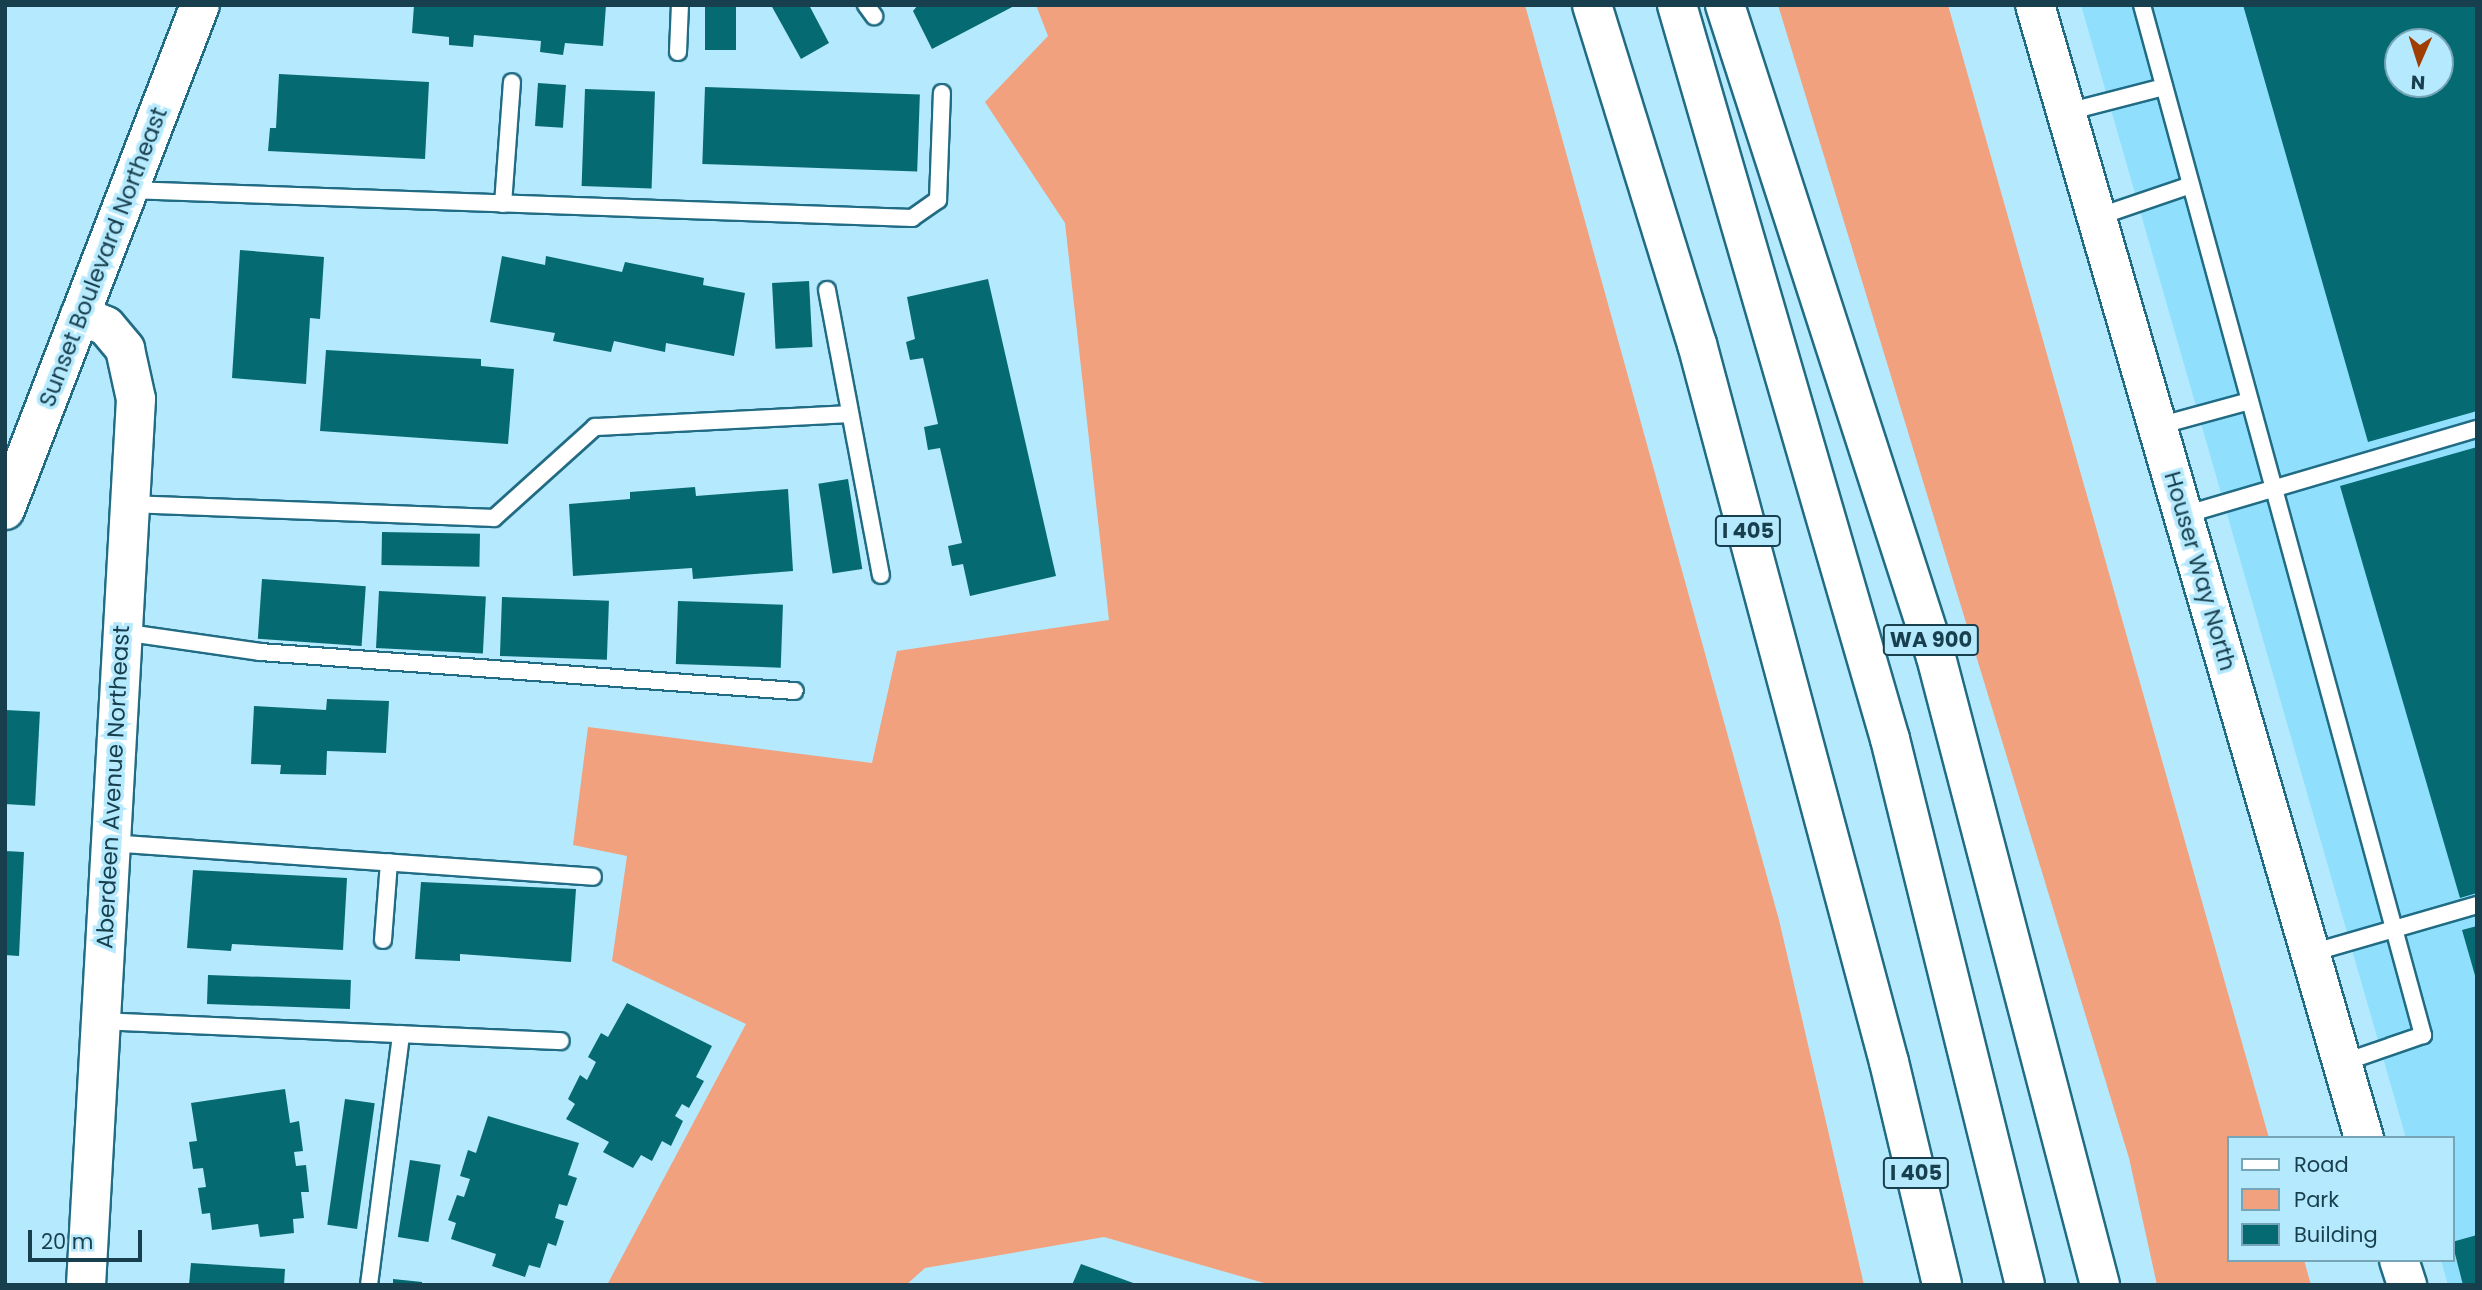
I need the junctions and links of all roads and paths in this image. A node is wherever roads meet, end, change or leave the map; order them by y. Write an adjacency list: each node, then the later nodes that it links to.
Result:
1 (200, 5): 14 (main road, Sunset Boulevard Northeast)
2 (680, 5): 8 (lane)
3 (1592, 5): 40 (main road, I 405)
4 (1677, 5): 48 (main road)
5 (1725, 5): 49 (main road, WA 900)
6 (2035, 5): 12 (main road, Houser Way North)
7 (2142, 5): 10 (lane)
8 (678, 52)
9 (512, 82): 15 (lane)
10 (2164, 87): 12 (lane); 13 (lane)
11 (943, 93): 15 (lane)
12 (2067, 113): 16 (main road, Houser Way North)
13 (2191, 186): 16 (lane); 19 (lane)
14 (129, 190): 15 (lane); 18 (main road, Sunset Boulevard Northeast)
15 (503, 204)
16 (2097, 217): 21 (main road, Houser Way North)
17 (827, 290): 20 (lane)
18 (80, 315): 24 (main road, Aberdeen Avenue Northeast); 25 (main road, Sunset Boulevard Northeast)
19 (2250, 401): 21 (lane); 23 (lane)
20 (848, 414): 24 (lane); 27 (lane)
21 (2158, 426): 26 (main road, Houser Way North)
22 (2477, 429): 23 (lane)
23 (2274, 489): 26 (lane); 34 (lane)
24 (130, 503): 28 (main road, Aberdeen Avenue Northeast)
25 (5, 510)
26 (2183, 515): 36 (main road, Houser Way North)
27 (881, 575)
28 (122, 632): 29 (lane); 30 (main road, Aberdeen Avenue Northeast)
29 (795, 691)
30 (109, 842): 31 (lane); 37 (main road, Aberdeen Avenue Northeast)
31 (388, 862): 32 (lane); 35 (lane)
32 (593, 877)
33 (2477, 905): 34 (lane)
34 (2394, 929): 36 (lane); 41 (lane)
35 (383, 940)
36 (2311, 953): 41 (main road, Houser Way North)
37 (100, 1021): 38 (lane); 44 (main road, Aberdeen Avenue Northeast)
38 (401, 1034): 39 (lane); 45 (lane)
39 (561, 1041)
40 (1889, 1062): 46 (main road); 47 (main road, I 405)
41 (2342, 1063): 42 (main road, Houser Way North)
42 (2363, 1136)
43 (2400, 1262): 50 (main road)
44 (86, 1285)
45 (369, 1285)
46 (1922, 1285)
47 (1942, 1285)
48 (2025, 1285)
49 (2100, 1285)
50 (2407, 1285)

